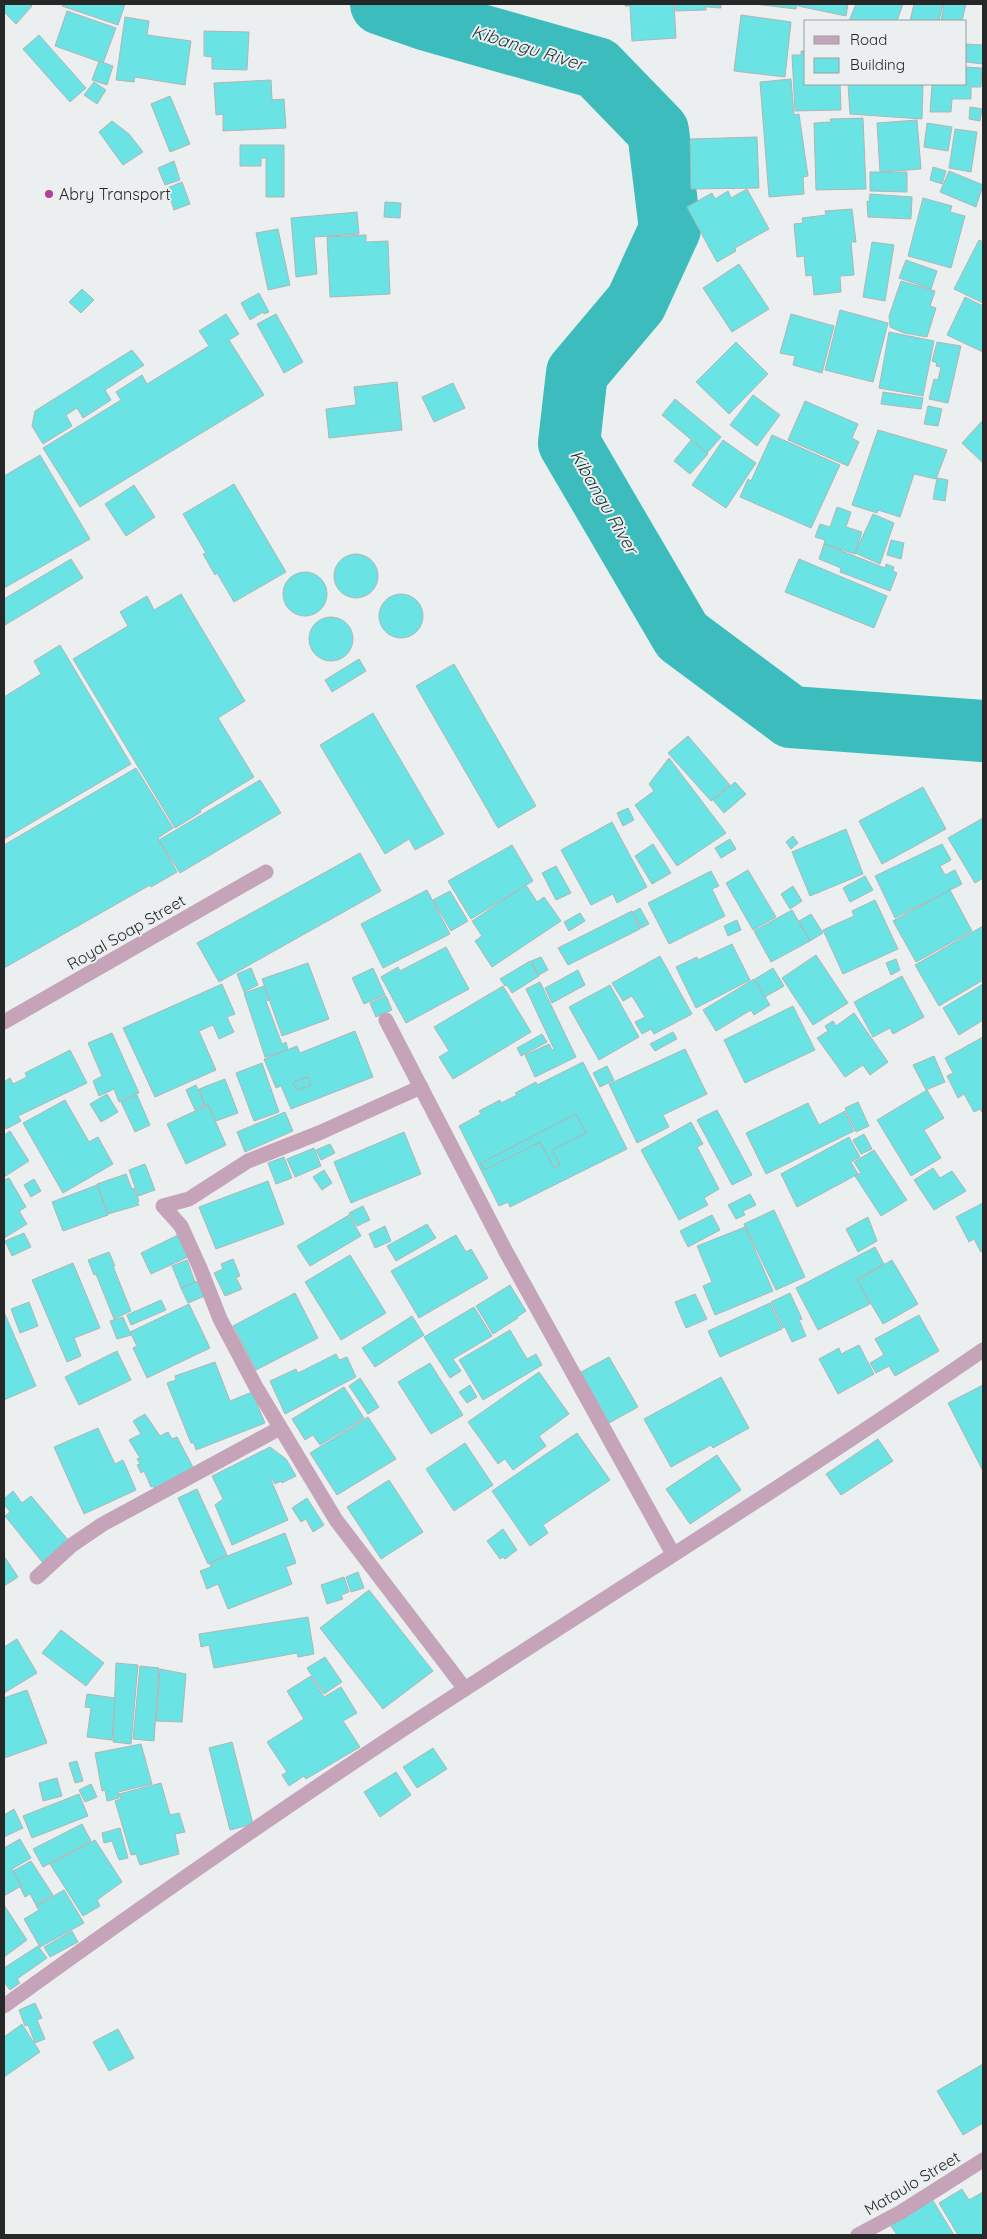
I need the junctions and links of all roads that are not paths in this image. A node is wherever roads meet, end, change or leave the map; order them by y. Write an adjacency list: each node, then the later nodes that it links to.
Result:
1 (266, 872): 3 (street, Royal Soap Street)
2 (386, 1020): 4 (street)
3 (4, 1022)
4 (421, 1087): 6 (street); 7 (street)
5 (983, 1350): 7 (street)
6 (280, 1428): 8 (street); 9 (street)
7 (673, 1554): 9 (street)
8 (37, 1577)
9 (465, 1689): 10 (street)
10 (4, 2006)
11 (983, 2160): 12 (street, Mataulo Street)
12 (858, 2235)

